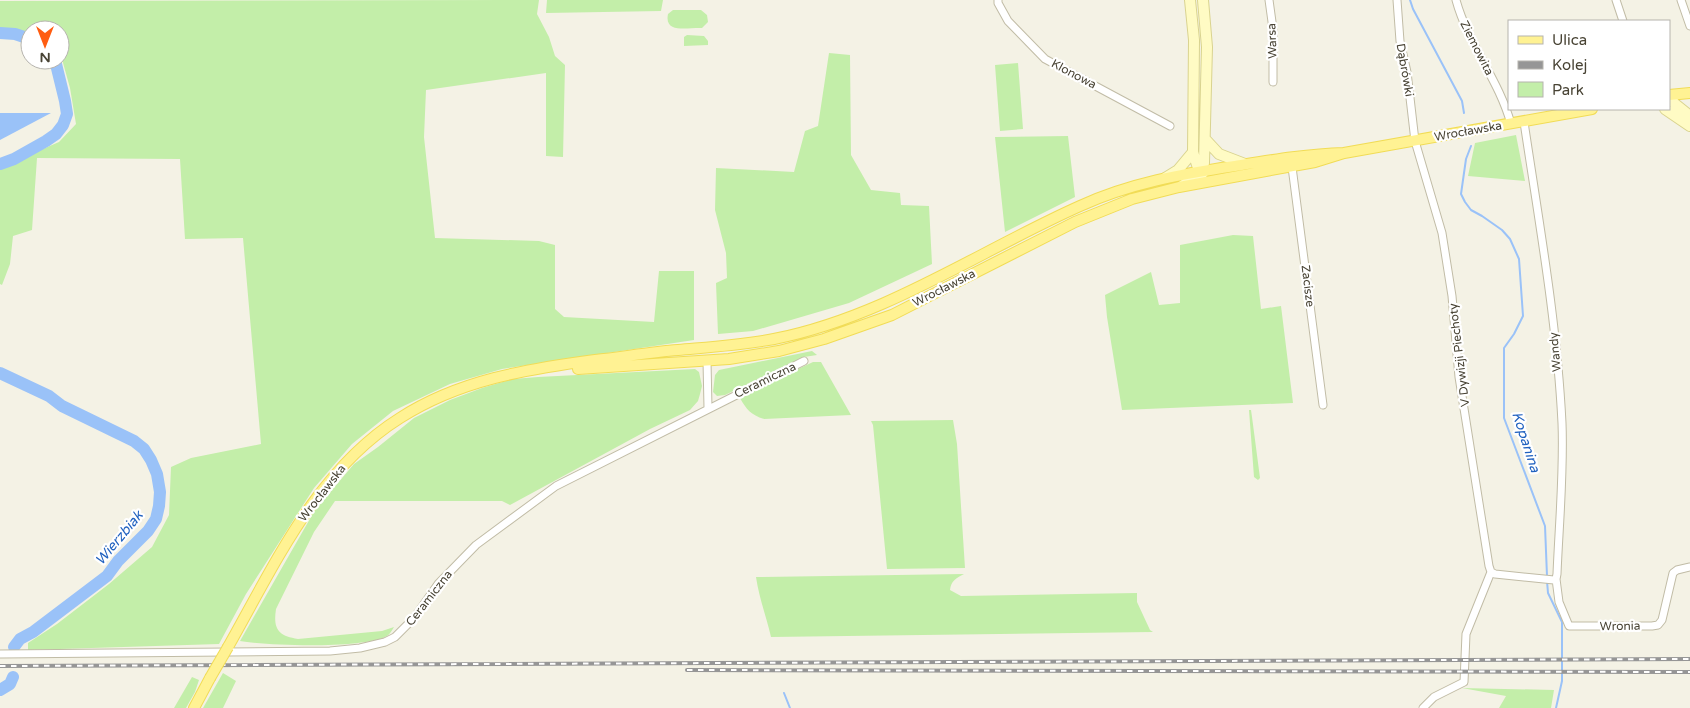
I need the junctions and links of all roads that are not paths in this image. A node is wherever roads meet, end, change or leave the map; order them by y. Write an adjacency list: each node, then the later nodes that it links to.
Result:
1 (998, 0): 20 (street, Klonowa)
2 (1190, 0): 24 (street)
3 (1203, 0): 22 (street)
4 (1269, 0): 11 (street, Warsa)
5 (1397, 0): 23 (street, Dąbrówki)
6 (1456, 0): 19 (street, Ziemowita)
7 (1616, 0): 9 (street)
8 (1681, 0): 10 (street)
9 (1623, 20)
10 (1690, 26)
11 (1273, 82)
12 (1690, 93): 13 (main road)
13 (1670, 95)
14 (1670, 96): 17 (street)
15 (1587, 110): 18 (main road, Wrocławska)
16 (1670, 111): 21 (street)
17 (1690, 116)
18 (1524, 122): 19 (main road, Wrocławska); 39 (street, Wandy)
19 (1511, 124): 23 (main road, Wrocławska)
20 (1170, 126)
21 (1690, 126)
22 (1206, 140): 26 (street); 28 (street)
23 (1415, 141): 25 (main road, Wrocławska); 38 (street, V Dywizji Piechoty)
24 (1193, 152): 28 (street); 29 (street)
25 (1344, 153): 26 (main road, Wrocławska); 27 (main road, Wrocławska)
26 (1245, 164): 28 (main road, Wrocławska)
27 (1292, 166): 30 (main road, Wrocławska); 35 (street, Zacisze)
28 (1201, 171): 29 (main road, Wrocławska); 30 (street); 31 (street)
29 (1165, 178): 34 (main road, Wrocławska)
30 (1219, 180): 31 (main road, Wrocławska)
31 (1179, 188): 32 (main road, Wrocławska)
32 (707, 361): 34 (main road, Wrocławska); 36 (street)
33 (804, 361): 36 (street, Ceramiczna)
34 (532, 370): 42 (main road, Wrocławska, bridge)
35 (1323, 405)
36 (708, 408): 41 (street, Ceramiczna)
37 (1690, 566): 40 (street, Wronia)
38 (1491, 572): 39 (street); 43 (street)
39 (1554, 580): 40 (street, Wandy)
40 (1570, 626)
41 (0, 654)
42 (194, 708)
43 (1423, 708)

